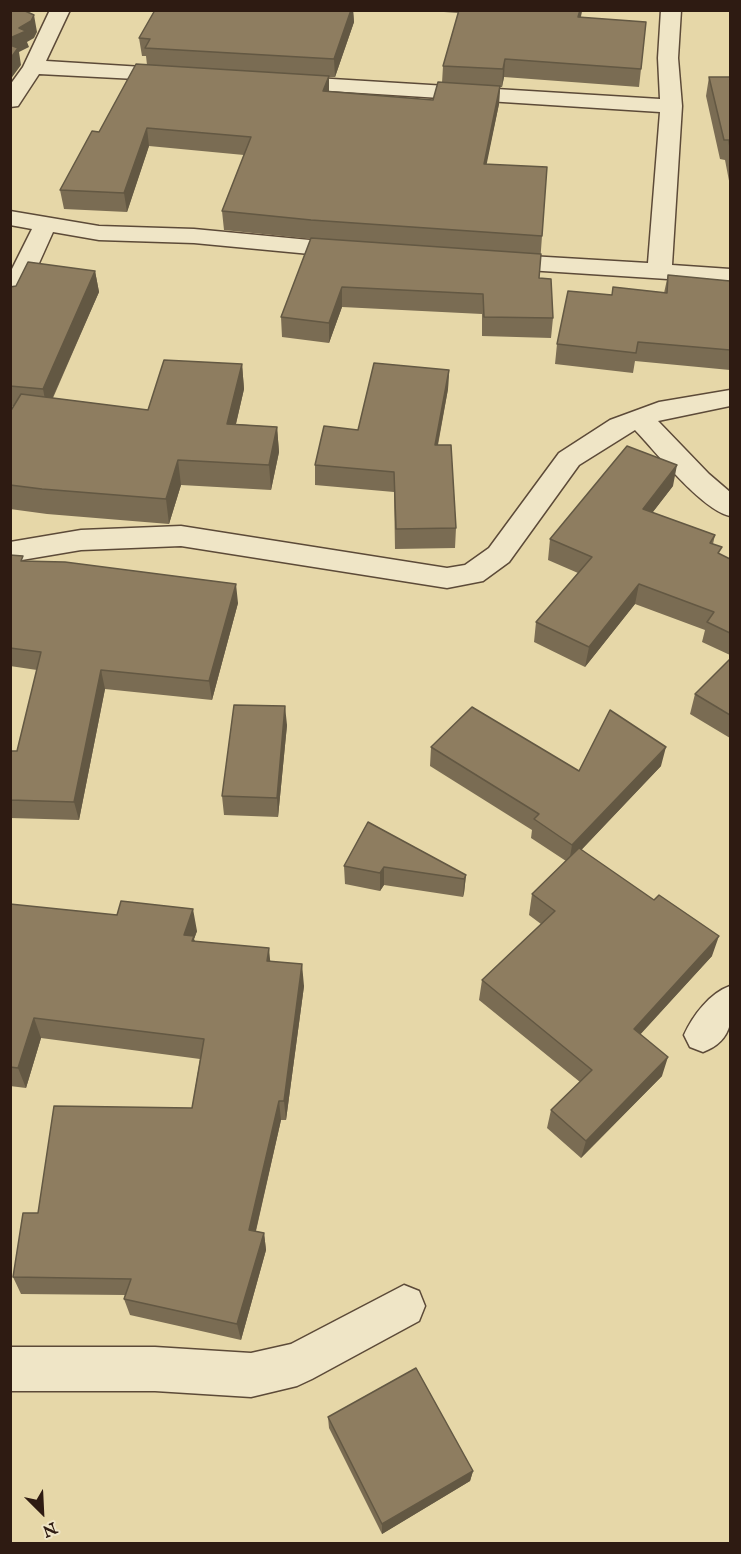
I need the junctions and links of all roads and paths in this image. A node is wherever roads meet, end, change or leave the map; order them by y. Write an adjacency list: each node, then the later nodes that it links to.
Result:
1 (60, 10): 3 (street)
2 (671, 10): 7 (street)
3 (33, 67): 4 (street); 6 (street)
4 (197, 76)
5 (267, 81): 7 (street)
6 (10, 101)
7 (671, 106): 12 (street)
8 (10, 218): 9 (street)
9 (45, 225): 10 (street); 14 (street)
10 (378, 252)
11 (479, 260): 12 (street)
12 (659, 273): 13 (street)
13 (730, 276)
14 (10, 301)
15 (730, 398): 16 (street)
16 (639, 418): 17 (street); 18 (street)
17 (730, 507)
18 (10, 552)
19 (730, 1002): 20 (street)
20 (703, 1035)
21 (404, 1306): 22 (street)
22 (10, 1369)

